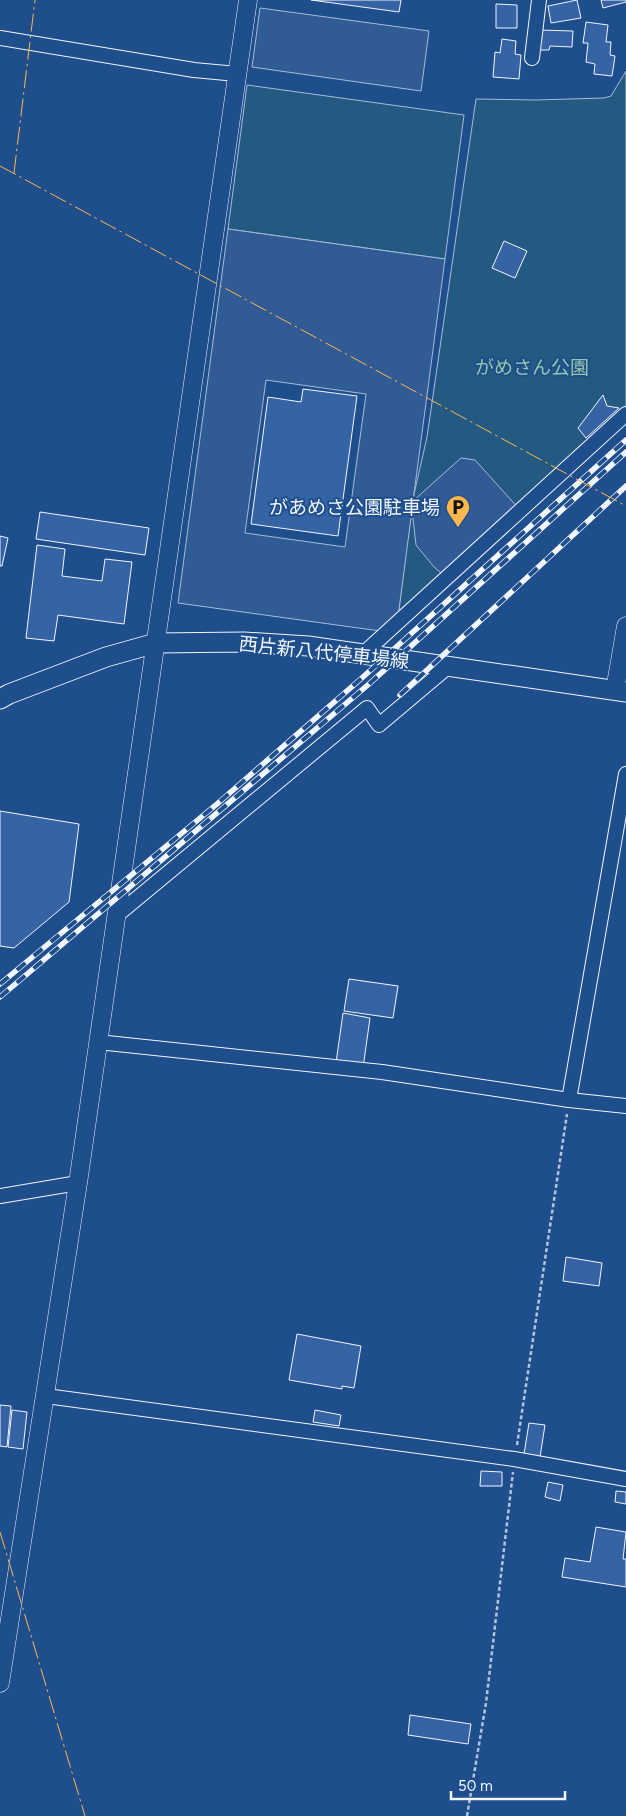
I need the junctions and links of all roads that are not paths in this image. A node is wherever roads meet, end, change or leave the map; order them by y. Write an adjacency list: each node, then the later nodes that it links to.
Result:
1 (248, 0): 5 (street)
2 (539, 0): 4 (street)
3 (0, 38): 5 (street)
4 (532, 58)
5 (237, 74): 8 (street)
6 (626, 414): 9 (street)
7 (626, 626): 11 (street)
8 (156, 643): 9 (main road, 西片新八代停車場線); 12 (main road, 西片新八代停車場線); 14 (street)
9 (364, 654): 10 (main road, 西片新八代停車場線)
10 (449, 666): 11 (main road, 西片新八代停車場線); 14 (street)
11 (621, 691)
12 (0, 699)
13 (626, 774): 16 (street)
14 (116, 916): 15 (street)
15 (98, 1042): 16 (street); 18 (street)
16 (569, 1100): 17 (street)
17 (626, 1106)
18 (78, 1183): 19 (street); 20 (street)
19 (0, 1196)
20 (46, 1396): 21 (street); 22 (street)
21 (626, 1479)
22 (0, 1683)

